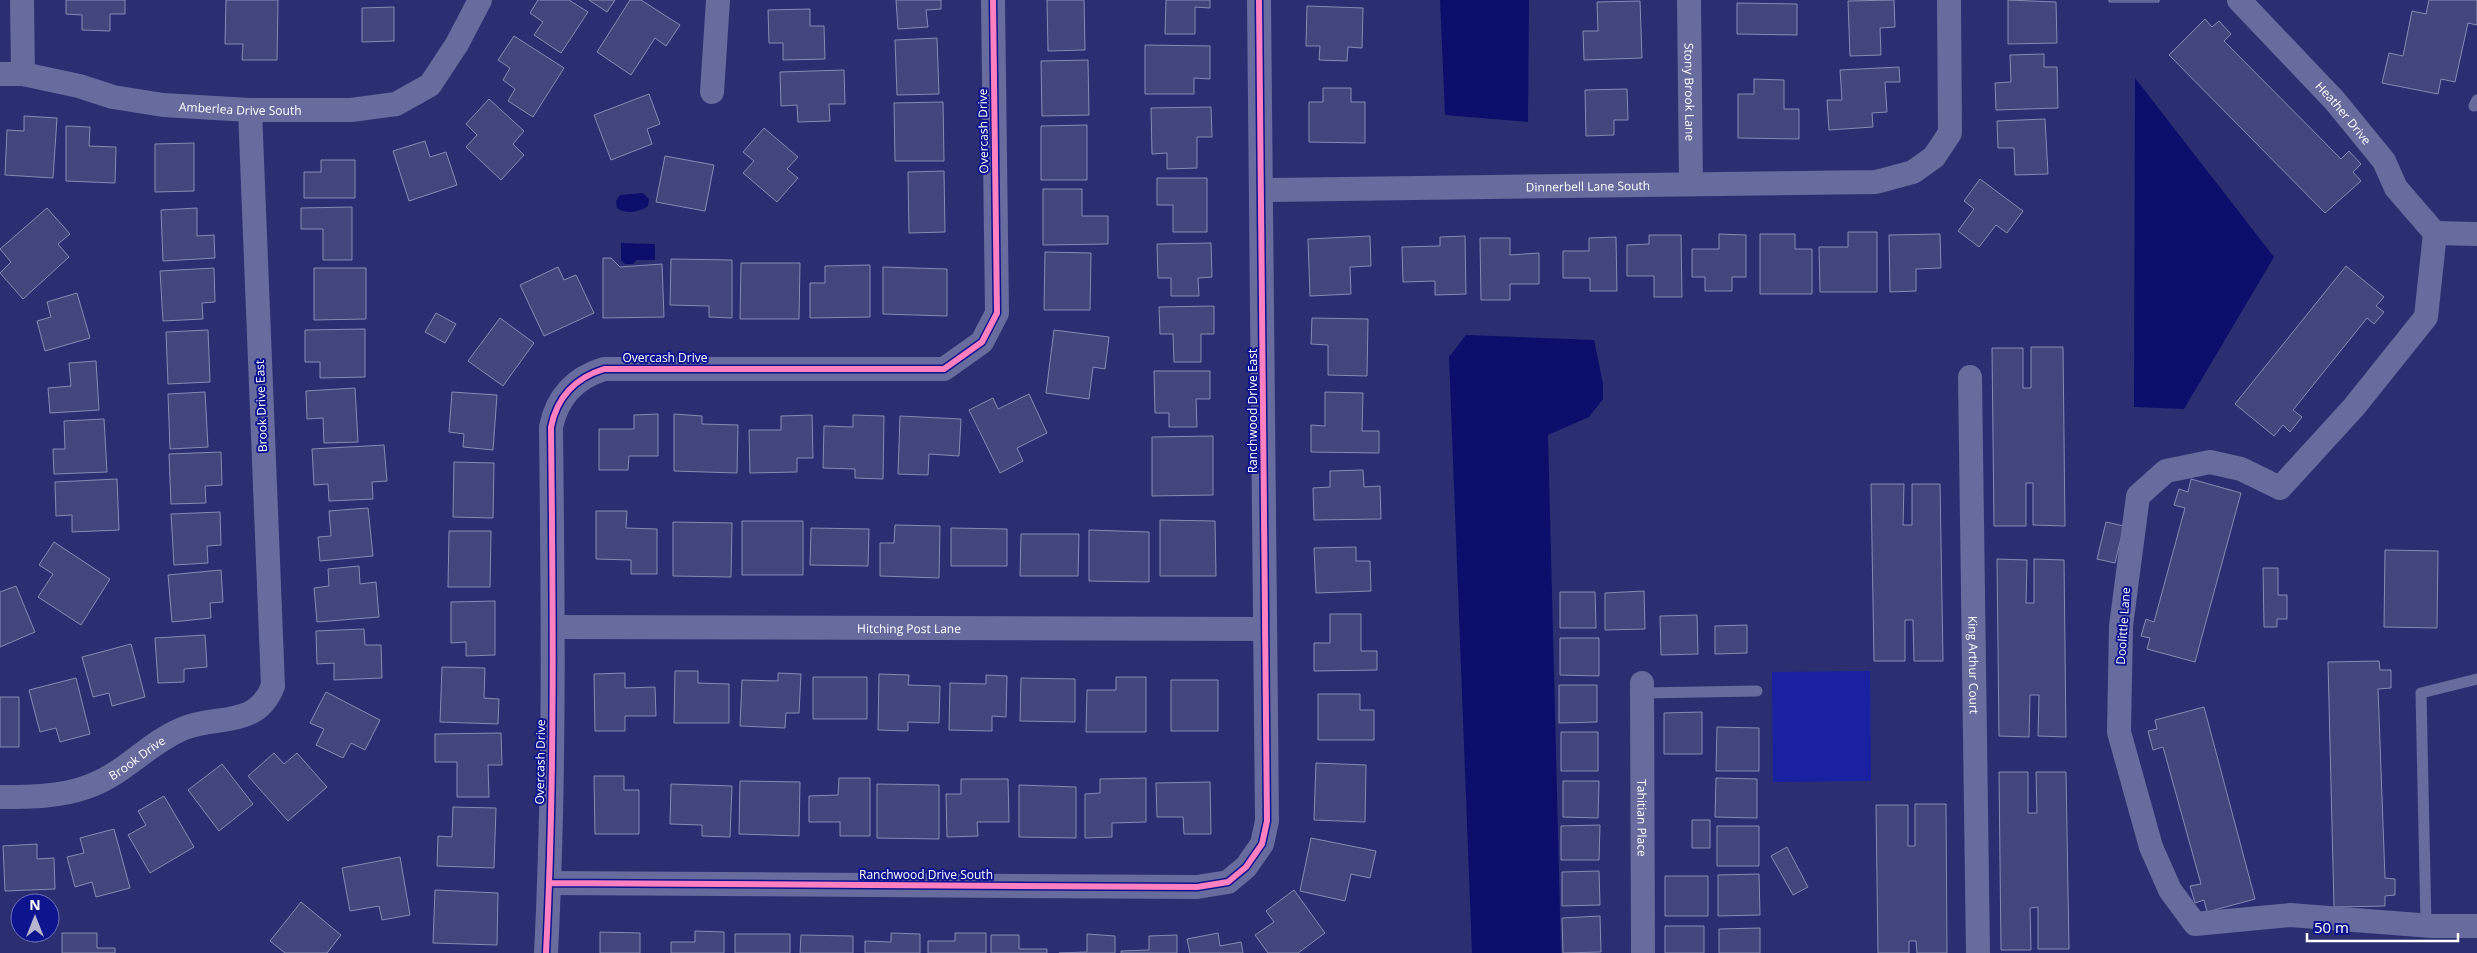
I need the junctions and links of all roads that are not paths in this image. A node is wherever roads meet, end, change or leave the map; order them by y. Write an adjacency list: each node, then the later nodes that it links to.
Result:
1 (22, 0): 9 (street)
2 (480, 0): 11 (street, Amberlea Drive South)
3 (718, 0): 10 (street)
4 (992, 0): 17 (street, Overcash Drive)
5 (1258, 0): 13 (street, Ranchwood Drive East)
6 (1689, 0): 12 (street, Stony Brook Lane)
7 (1949, 0): 12 (street, Dinnerbell Lane South)
8 (2239, 0): 14 (street, Heather Drive)
9 (11, 74): 11 (street, Amberlea Drive South)
10 (712, 92)
11 (250, 110): 22 (street, Brook Drive East)
12 (1691, 184): 13 (street, Dinnerbell Lane South)
13 (1262, 190): 18 (street, Ranchwood Drive East)
14 (2435, 233): 15 (street); 26 (street, Doolittle Lane)
15 (2477, 234)
16 (1970, 377): 30 (street, King Arthur Court)
17 (553, 627): 18 (street, Hitching Post Lane); 25 (street, Overcash Drive)
18 (1265, 629): 24 (street, Ranchwood Drive East)
19 (2477, 679): 26 (lane)
20 (1642, 688): 21 (lane); 29 (street, Tahitian Place)
21 (1757, 691)
22 (266, 700): 23 (street, Brook Drive)
23 (0, 797)
24 (1267, 821): 25 (street, Ranchwood Drive South)
25 (549, 883): 28 (street, Overcash Drive)
26 (2426, 925): 27 (street, Doolittle Lane)
27 (2477, 926)
28 (546, 953)
29 (1643, 953)
30 (1978, 953)

